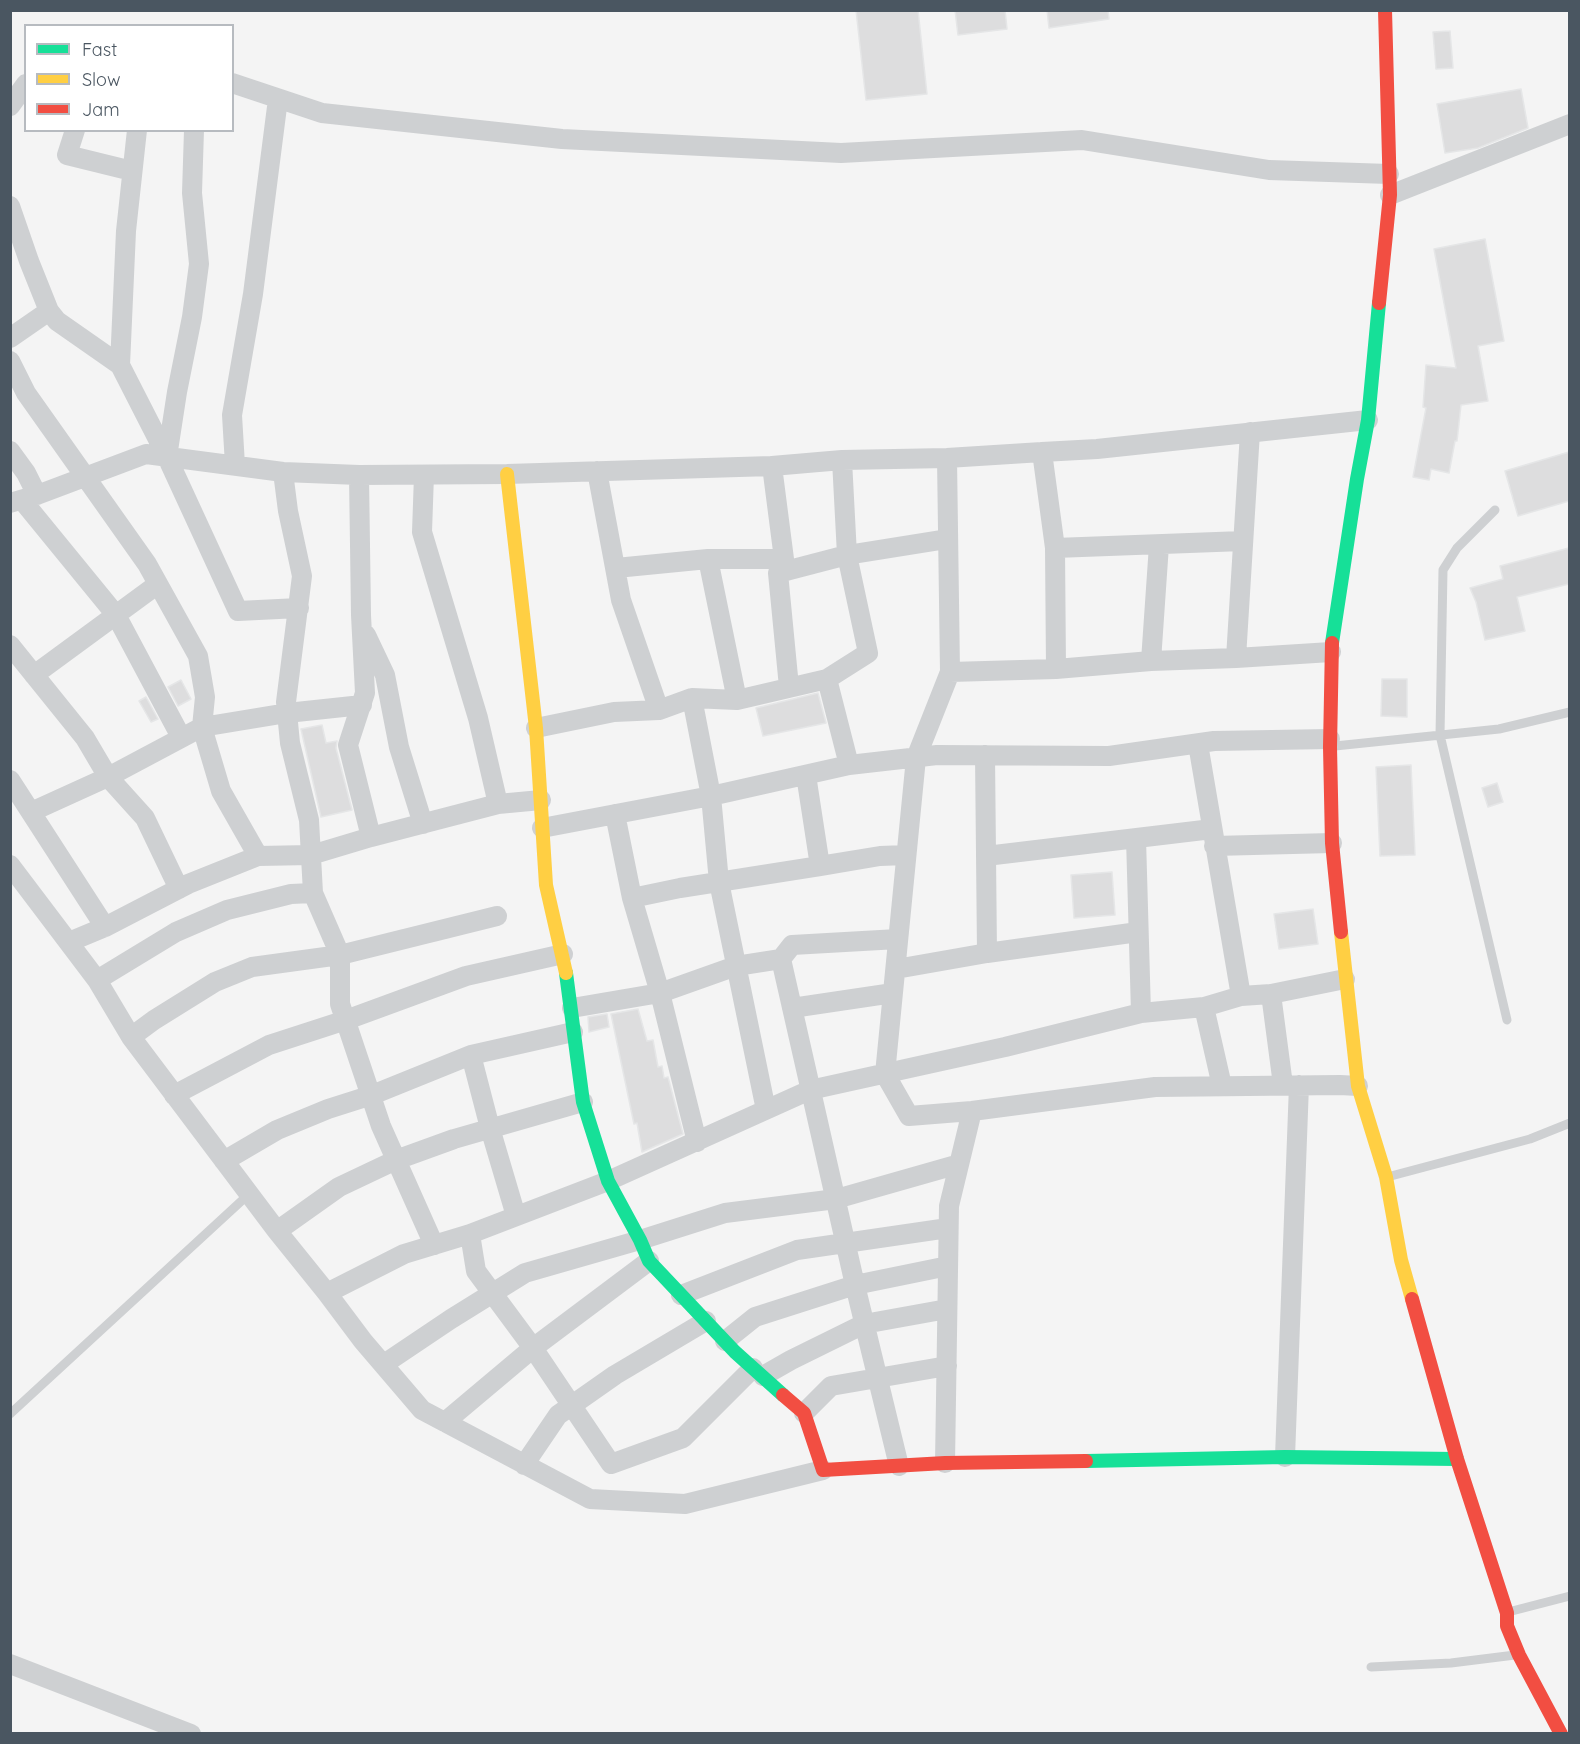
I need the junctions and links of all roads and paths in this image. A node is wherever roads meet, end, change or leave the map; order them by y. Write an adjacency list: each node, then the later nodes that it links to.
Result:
1 (1385, 10): 11 (main road)
2 (234, 84): 4 (street)
3 (24, 87): 5 (street)
4 (278, 99): 11 (street); 25 (street)
5 (10, 106)
6 (1569, 124): 12 (street)
7 (74, 132): 10 (street)
8 (137, 132): 10 (street)
9 (194, 132): 22 (street)
10 (132, 171): 17 (street)
11 (1389, 174): 12 (main road)
12 (1390, 195): 18 (main road)
13 (10, 206): 14 (street)
14 (49, 311): 15 (street); 17 (street)
15 (10, 338)
16 (10, 361): 32 (street)
17 (120, 365): 22 (street)
18 (1368, 420): 19 (street); 48 (main road)
19 (1250, 432): 21 (street); 36 (street)
20 (10, 451): 33 (street)
21 (1042, 452): 23 (street); 38 (street)
22 (167, 457): 25 (street); 32 (street); 44 (street)
23 (947, 458): 24 (street); 35 (street)
24 (842, 460): 26 (street); 39 (street)
25 (235, 465): 28 (street)
26 (772, 466): 27 (street); 41 (street)
27 (597, 471): 29 (street); 42 (street)
28 (283, 472): 30 (street); 44 (street)
29 (507, 474): 31 (street); 63 (main road)
30 (359, 475): 31 (street); 46 (street)
31 (424, 475): 76 (street)
32 (84, 476): 33 (street); 43 (street)
33 (23, 499): 45 (street)
34 (1495, 510): 64 (lane)
35 (947, 539): 39 (street); 52 (street)
36 (1243, 541): 37 (street); 49 (street)
37 (1159, 545): 38 (street); 50 (street)
38 (1055, 548): 51 (street)
39 (847, 555): 41 (street); 54 (street)
40 (708, 559): 41 (street); 42 (street); 57 (street)
41 (781, 566): 55 (street)
42 (616, 568): 59 (street)
43 (158, 584): 45 (street); 62 (street)
44 (299, 608): 61 (street)
45 (116, 615): 53 (street); 65 (street)
46 (362, 626): 58 (street); 79 (street)
47 (10, 645): 53 (street)
48 (1331, 652): 49 (street); 66 (main road)
49 (1236, 658): 50 (street)
50 (1151, 661): 51 (street)
51 (1056, 669): 52 (street)
52 (950, 672): 69 (street)
53 (34, 675): 72 (street)
54 (827, 679): 55 (street); 70 (street)
55 (789, 687): 57 (street)
56 (692, 698): 57 (street); 59 (street); 74 (street)
57 (737, 699)
58 (362, 705): 61 (street); 81 (street)
59 (659, 710): 63 (street)
60 (1569, 712): 64 (lane)
61 (287, 713): 62 (street); 85 (street)
62 (202, 727): 65 (street); 87 (street)
63 (536, 728): 75 (main road)
64 (1440, 735): 66 (lane); 117 (lane)
65 (181, 737): 72 (street)
66 (1330, 743): 67 (street); 84 (main road)
67 (1198, 744): 68 (street); 82 (street)
68 (986, 755): 69 (street); 88 (street)
69 (916, 758): 70 (street); 86 (street)
70 (849, 765): 71 (street)
71 (806, 775): 74 (street); 89 (street)
72 (108, 777): 77 (street); 92 (street)
73 (10, 780): 77 (street)
74 (711, 796): 78 (street); 91 (street)
75 (541, 800): 76 (street); 80 (main road)
76 (498, 804): 79 (street)
77 (32, 812): 96 (street)
78 (615, 814): 80 (street); 94 (street)
79 (423, 824): 81 (street)
80 (542, 828): 101 (main road)
81 (371, 837): 85 (street)
82 (1213, 837): 83 (street); 84 (street); 111 (street)
83 (1136, 838): 88 (street); 97 (street)
84 (1332, 843): 106 (main road)
85 (311, 855): 87 (street); 93 (street)
86 (906, 855): 89 (street); 98 (street)
87 (258, 856): 92 (street)
88 (986, 856): 100 (street)
89 (820, 866): 91 (street)
90 (14, 877): 99 (street)
91 (719, 882): 94 (street); 104 (street)
92 (179, 889): 96 (street)
93 (313, 893): 102 (street); 107 (street)
94 (632, 898): 108 (street)
95 (497, 916): 102 (street)
96 (105, 927): 99 (street)
97 (1138, 932): 100 (street); 115 (street)
98 (898, 939): 103 (street); 105 (street)
99 (69, 942): 107 (street)
100 (987, 953): 105 (street)
101 (563, 954): 113 (main road); 116 (street)
102 (340, 955): 116 (street); 119 (street)
103 (781, 959): 104 (street); 114 (street)
104 (736, 966): 108 (street); 129 (street)
105 (896, 969): 109 (street)
106 (1345, 979): 110 (street); 124 (main road)
107 (97, 980): 119 (street)
108 (660, 993): 113 (street); 133 (street)
109 (893, 993): 114 (street); 121 (street)
110 (1271, 994): 111 (street); 122 (street)
111 (1241, 996): 112 (street)
112 (1204, 1007): 115 (street); 123 (street)
113 (573, 1008): 118 (main road)
114 (792, 1008): 125 (street)
115 (1141, 1013): 121 (street)
116 (346, 1020): 126 (street); 127 (street)
117 (1508, 1020)
118 (573, 1032): 120 (street); 128 (main road)
119 (131, 1036): 126 (street)
120 (471, 1055): 127 (street); 132 (street)
121 (885, 1074): 125 (street); 130 (street)
122 (1291, 1085): 123 (street); 124 (street); 167 (street)
123 (1222, 1086): 130 (street)
124 (1358, 1086): 137 (main road)
125 (810, 1090): 129 (street); 140 (street)
126 (174, 1095): 135 (street)
127 (372, 1095): 134 (street); 135 (street)
128 (583, 1102): 132 (street); 138 (main road)
129 (766, 1110): 133 (street)
130 (972, 1111): 136 (street)
131 (1569, 1123): 137 (lane)
132 (490, 1128): 134 (street); 141 (street)
133 (697, 1142): 138 (street)
134 (396, 1160): 143 (street); 147 (street)
135 (224, 1161): 139 (street)
136 (959, 1164): 140 (street); 142 (street)
137 (1386, 1177): 168 (main road)
138 (608, 1181): 141 (street); 145 (main road)
139 (249, 1194): 143 (street); 165 (lane)
140 (836, 1199): 145 (street); 146 (street)
141 (516, 1216): 144 (street)
142 (948, 1228): 146 (street); 149 (street)
143 (277, 1231): 151 (street)
144 (470, 1234): 147 (street); 152 (street)
145 (640, 1240): 148 (main road); 152 (street)
146 (846, 1243): 150 (street); 153 (street)
147 (434, 1245): 151 (street)
148 (649, 1261): 153 (main road); 158 (street)
149 (948, 1266): 150 (street); 154 (street)
150 (855, 1285): 156 (street); 157 (street)
151 (327, 1293): 159 (street)
152 (492, 1294): 158 (street); 159 (street)
153 (681, 1295): 155 (main road)
154 (947, 1309): 156 (street); 160 (street)
155 (706, 1321): 157 (main road); 163 (street)
156 (864, 1324): 161 (street); 162 (street)
157 (725, 1341): 161 (main road)
158 (533, 1348): 163 (street); 166 (street)
159 (384, 1364): 166 (street)
160 (946, 1366): 162 (street); 169 (street)
161 (758, 1372): 163 (street); 164 (main road)
162 (877, 1378): 164 (street); 171 (street)
163 (572, 1407): 170 (street)
164 (804, 1413): 172 (main road)
165 (10, 1414)
166 (445, 1422): 170 (street)
167 (1285, 1457): 168 (main road); 169 (main road)
168 (1457, 1459): 174 (main road)
169 (945, 1463): 171 (main road)
170 (524, 1465): 172 (street)
171 (899, 1466): 172 (main road)
172 (823, 1470)
173 (1569, 1596): 174 (lane)
174 (1507, 1613): 175 (main road)
175 (1519, 1654): 177 (lane); 179 (main road)
176 (10, 1664): 178 (street)
177 (1371, 1667)
178 (191, 1734)
179 (1561, 1734)

